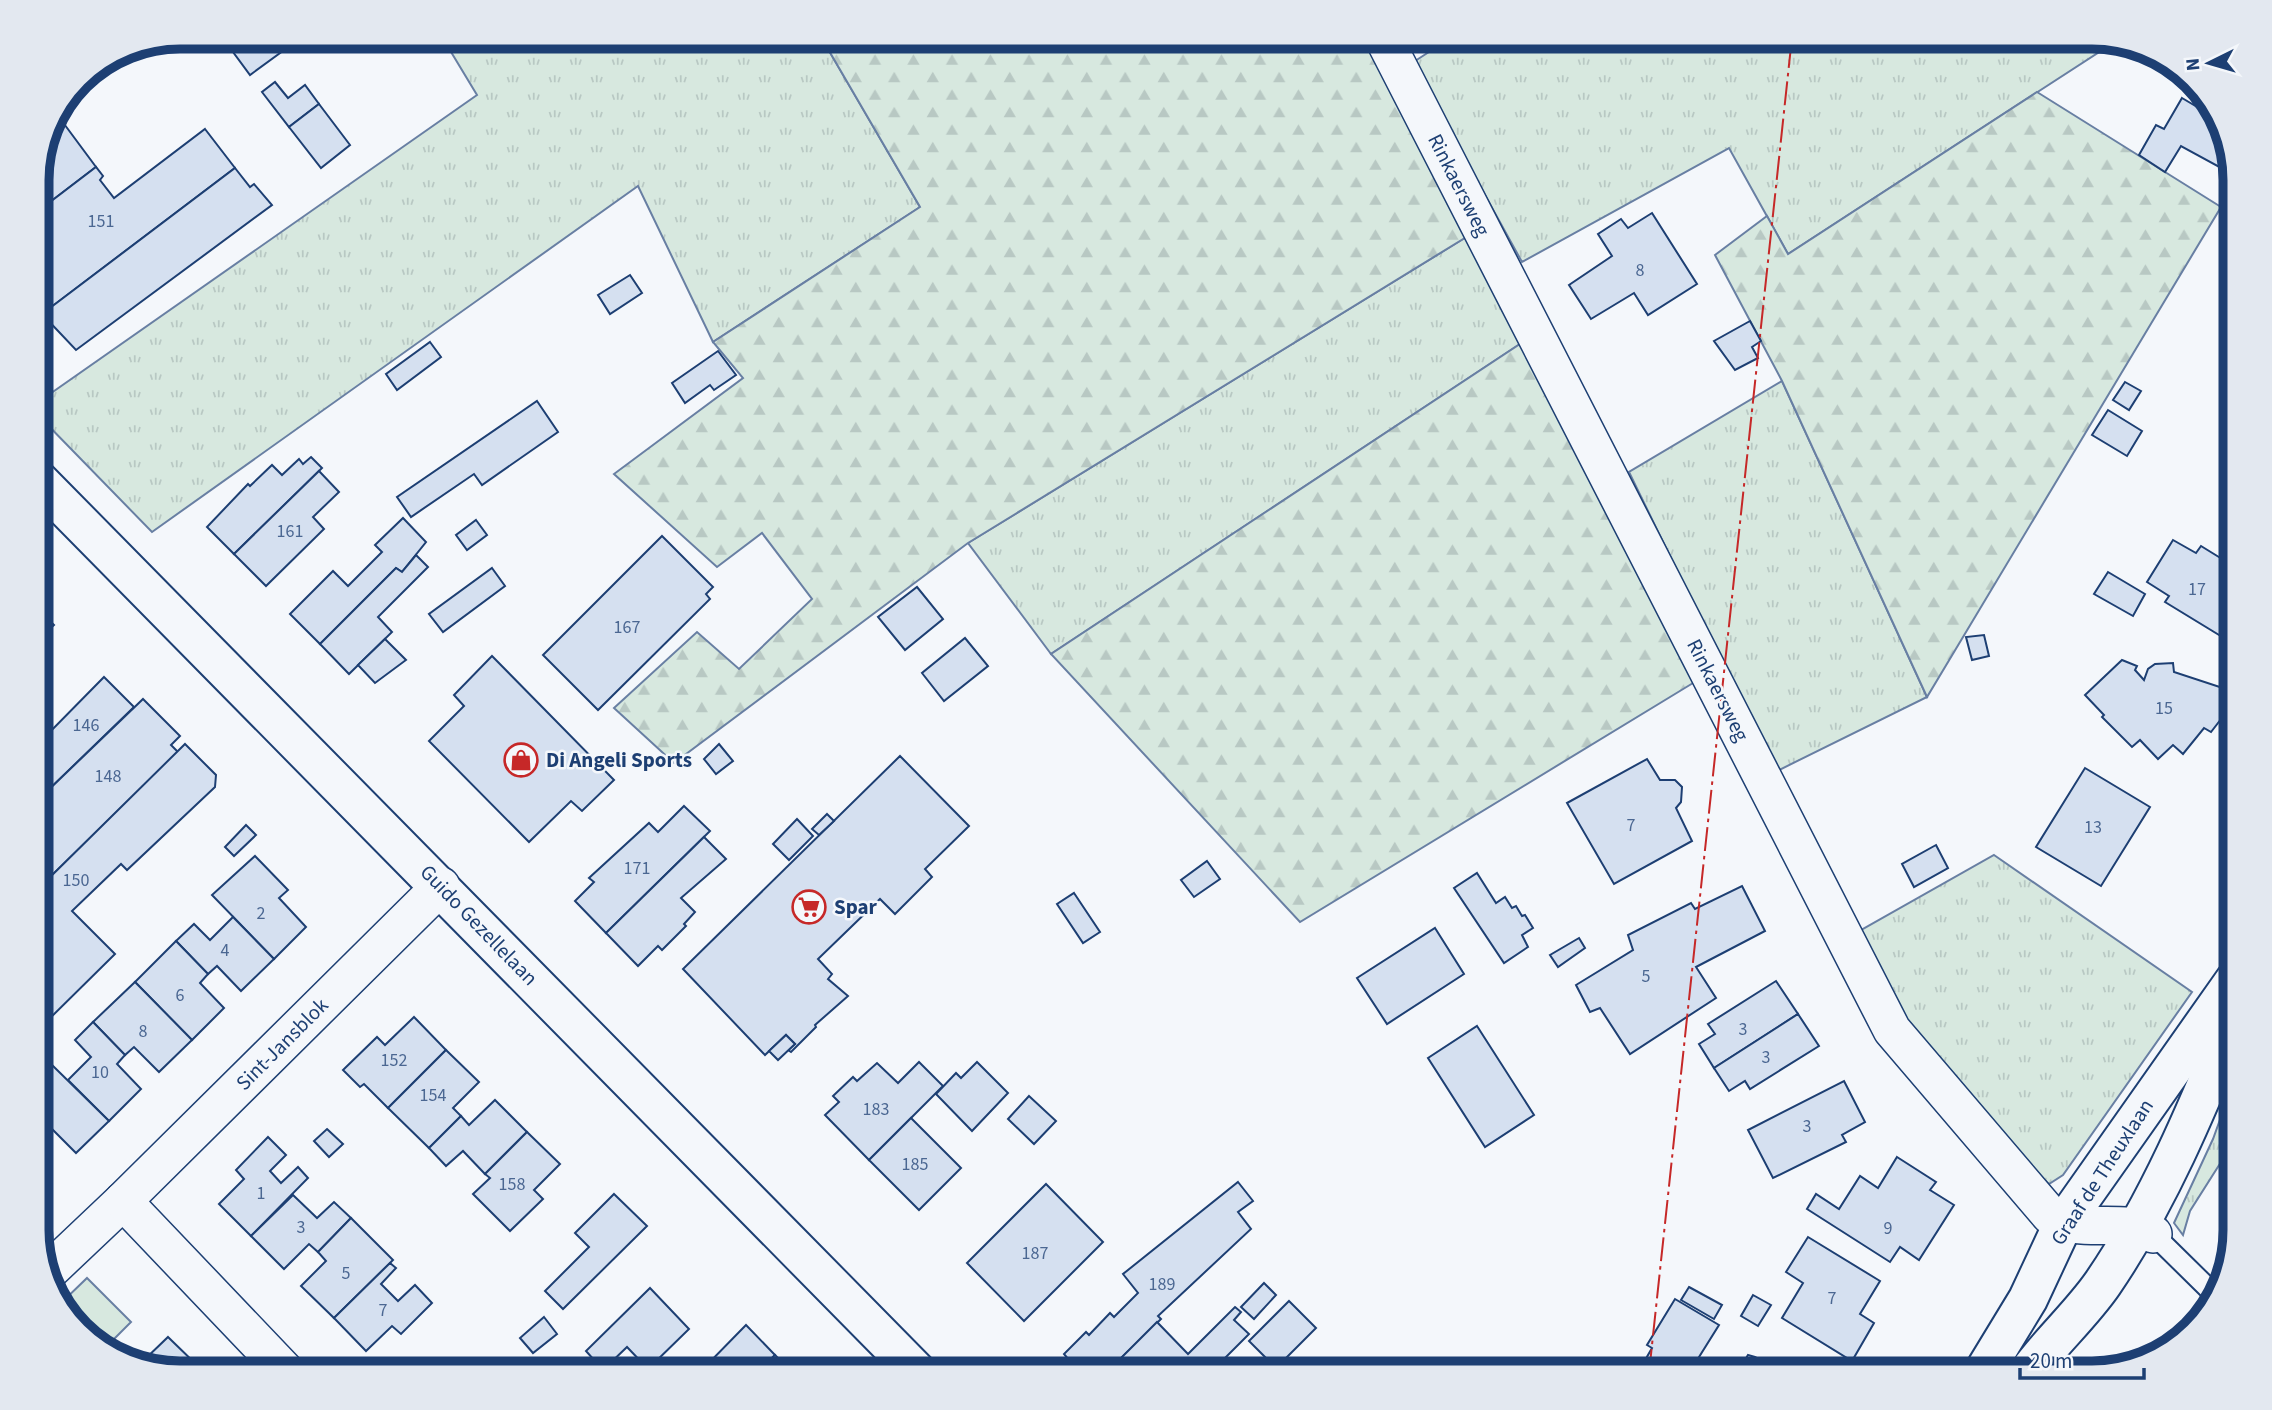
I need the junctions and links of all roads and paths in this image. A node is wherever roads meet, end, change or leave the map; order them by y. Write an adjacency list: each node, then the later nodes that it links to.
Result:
1 (1389, 49): 7 (street, Rinkaersweg)
2 (49, 490): 3 (main road, Guido Gezellelaan)
3 (441, 886): 6 (street, Sint-Jansblok); 12 (main road, Guido Gezellelaan)
4 (2223, 997): 7 (main road, Graaf de Theuxlaan)
5 (2223, 1046): 8 (main road)
6 (123, 1201): 9 (street, Sint-Jansblok); 11 (street)
7 (2063, 1224): 8 (street); 13 (main road, Graaf de Theuxlaan)
8 (2146, 1230): 10 (lane); 14 (main road)
9 (54, 1266)
10 (2208, 1289)
11 (276, 1361)
12 (906, 1361)
13 (1990, 1361)
14 (2038, 1361)

